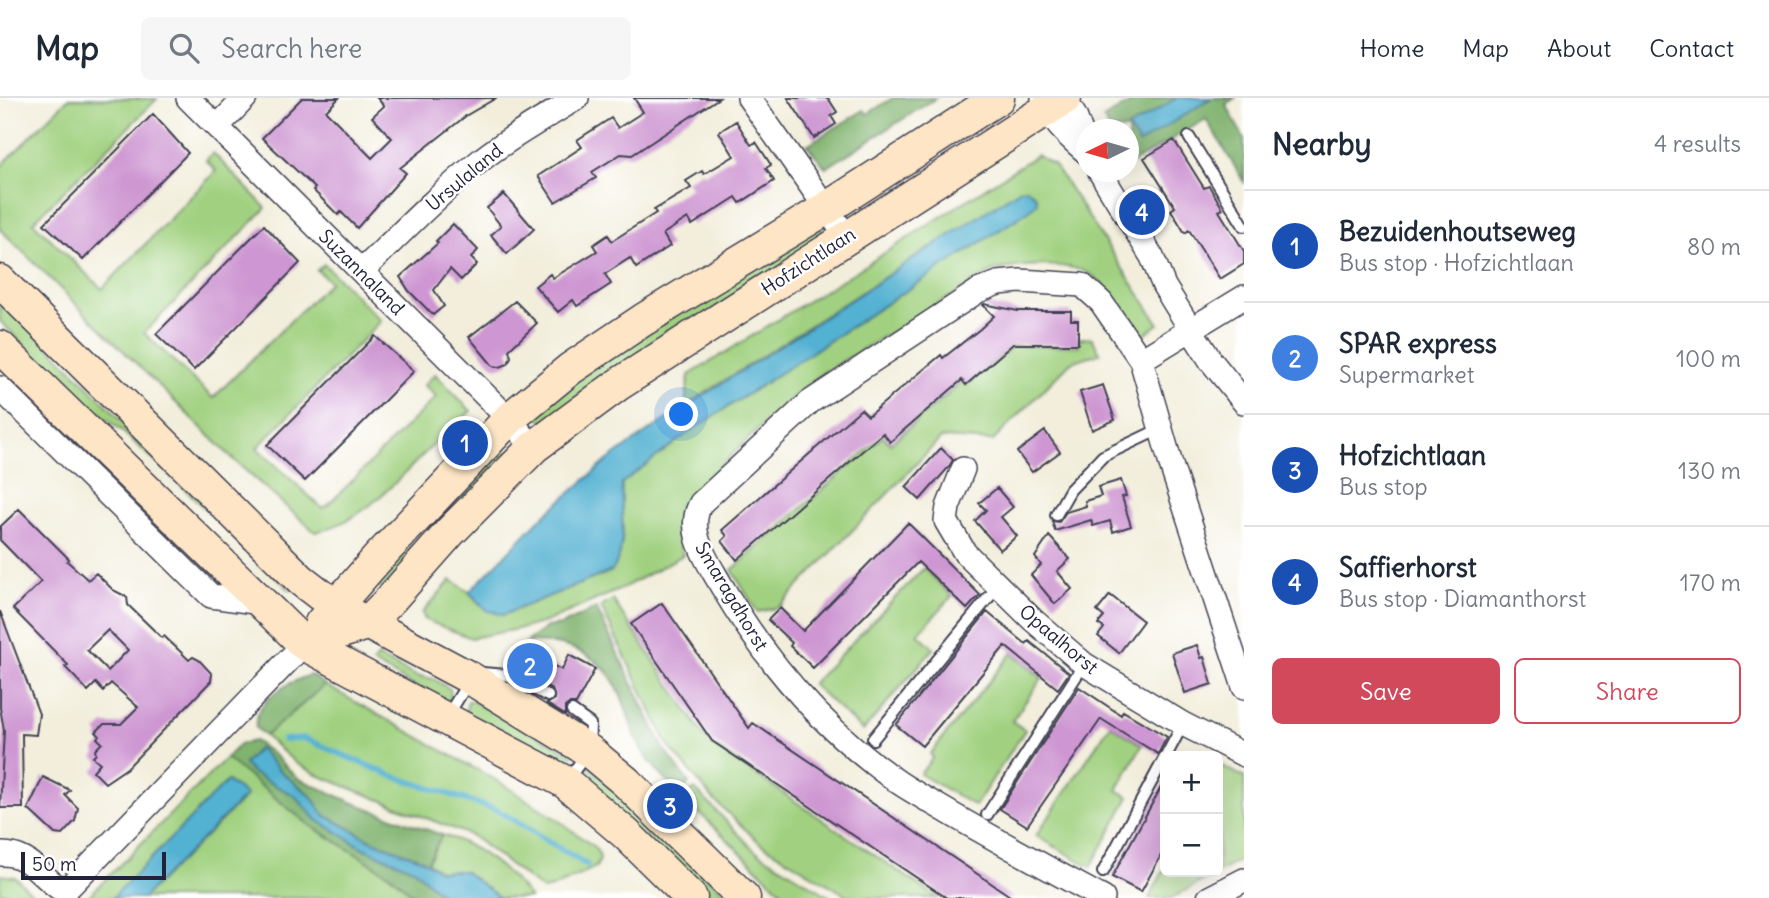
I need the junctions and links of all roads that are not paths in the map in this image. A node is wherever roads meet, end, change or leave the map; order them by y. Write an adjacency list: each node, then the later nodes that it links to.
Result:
1 (188, 98): 8 (street, Suzannaland)
2 (245, 98): 8 (street)
3 (577, 98): 15 (street, Ursulaland)
4 (749, 98): 12 (street)
5 (998, 98): 12 (main road, Hofzichtlaan)
6 (1057, 100): 7 (street); 10 (street); 14 (main road, Hofzichtlaan)
7 (1076, 119)
8 (218, 126): 15 (street, Suzannaland)
9 (1189, 137): 13 (lane)
10 (1076, 142)
11 (1106, 182): 18 (street)
12 (827, 208): 14 (street); 23 (main road, Hofzichtlaan)
13 (1244, 226)
14 (846, 236): 25 (main road, Hofzichtlaan)
15 (362, 271): 23 (street, Suzannaland)
16 (0, 281): 30 (main road)
17 (1244, 297): 18 (street)
18 (1198, 326): 20 (street); 22 (street)
19 (0, 346): 29 (main road)
20 (1140, 360): 24 (street); 52 (street, Smaragdhorst)
21 (0, 388): 29 (street)
22 (1241, 398)
23 (509, 419): 25 (street, Suzannaland); 30 (main road, Hofzichtlaan)
24 (1160, 429): 27 (lane); 35 (street)
25 (534, 447): 31 (main road, Hofzichtlaan)
26 (963, 470): 28 (street, Opaalhorst)
27 (1056, 515)
28 (998, 586): 33 (street, Opaalhorst); 40 (lane)
29 (262, 603): 32 (main road)
30 (335, 606): 31 (main road); 32 (main road, Hofzichtlaan)
31 (366, 624): 32 (main road, Hofzichtlaan); 34 (main road)
32 (304, 644): 38 (main road); 47 (street, Hofzichtlaan)
33 (1084, 664): 39 (street, Opaalhorst); 46 (lane)
34 (470, 678): 36 (lane); 38 (lane); 41 (main road)
35 (1244, 687)
36 (548, 696)
37 (572, 710): 41 (lane)
38 (446, 720): 45 (main road)
39 (1183, 724): 42 (lane); 43 (street, Opaalhorst)
40 (873, 738)
41 (589, 751): 45 (lane); 51 (main road)
42 (1169, 751)
43 (1244, 755)
44 (1160, 768): 48 (lane)
45 (565, 782): 50 (main road)
46 (987, 815)
47 (0, 853)
48 (1103, 872)
49 (1244, 880): 53 (street)
50 (691, 898)
51 (744, 898)
52 (1102, 898)
53 (1209, 898)

